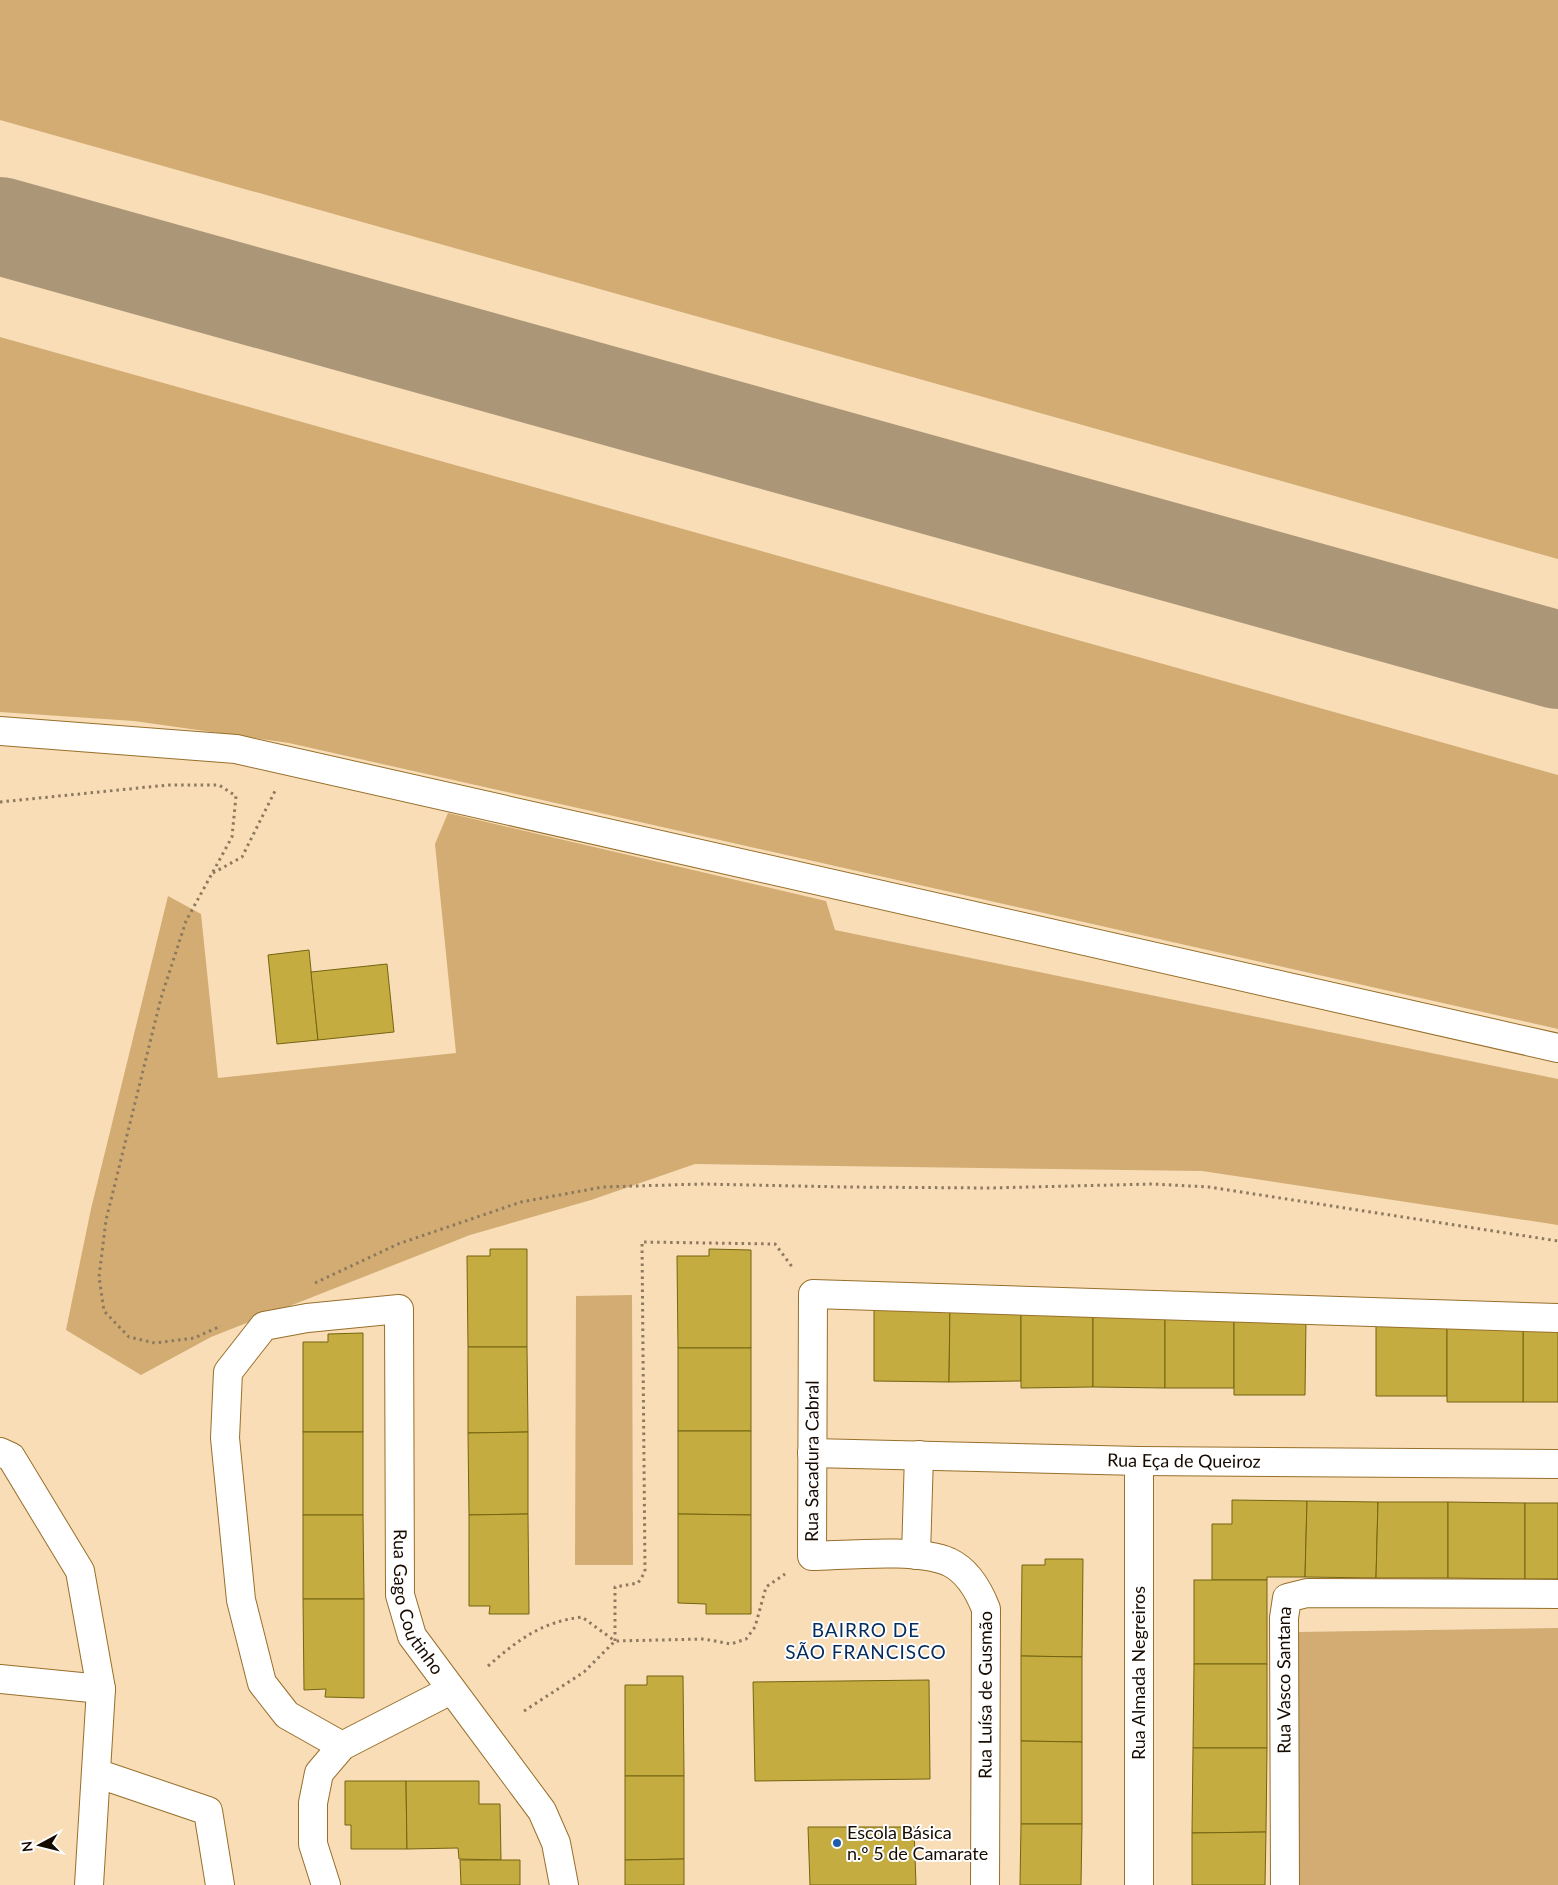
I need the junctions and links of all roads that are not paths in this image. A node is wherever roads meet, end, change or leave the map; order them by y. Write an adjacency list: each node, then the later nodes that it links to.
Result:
1 (0, 731): 2 (street)
2 (1558, 1048)
3 (1558, 1318): 5 (street, Rua Sacadura Cabral)
4 (0, 1452): 12 (street)
5 (812, 1453): 6 (street, Rua Eça de Queiroz); 9 (street, Rua Sacadura Cabral)
6 (919, 1455): 7 (street, Rua Eça de Queiroz); 9 (street)
7 (1139, 1461): 8 (street, Rua Eça de Queiroz); 21 (street, Rua Almada Negreiros)
8 (1558, 1464)
9 (916, 1555): 20 (street, Rua Luísa de Gusmão)
10 (1558, 1594): 22 (street, Rua Vasco Santana)
11 (0, 1679): 12 (street)
12 (101, 1689): 15 (street)
13 (450, 1690): 14 (street); 14 (street, Rua Gago Coutinho); 19 (street, Rua Gago Coutinho)
14 (342, 1746): 18 (street)
15 (96, 1773): 16 (street); 17 (street)
16 (89, 1885)
17 (220, 1885)
18 (326, 1885)
19 (564, 1885)
20 (985, 1885)
21 (1139, 1885)
22 (1284, 1885)

